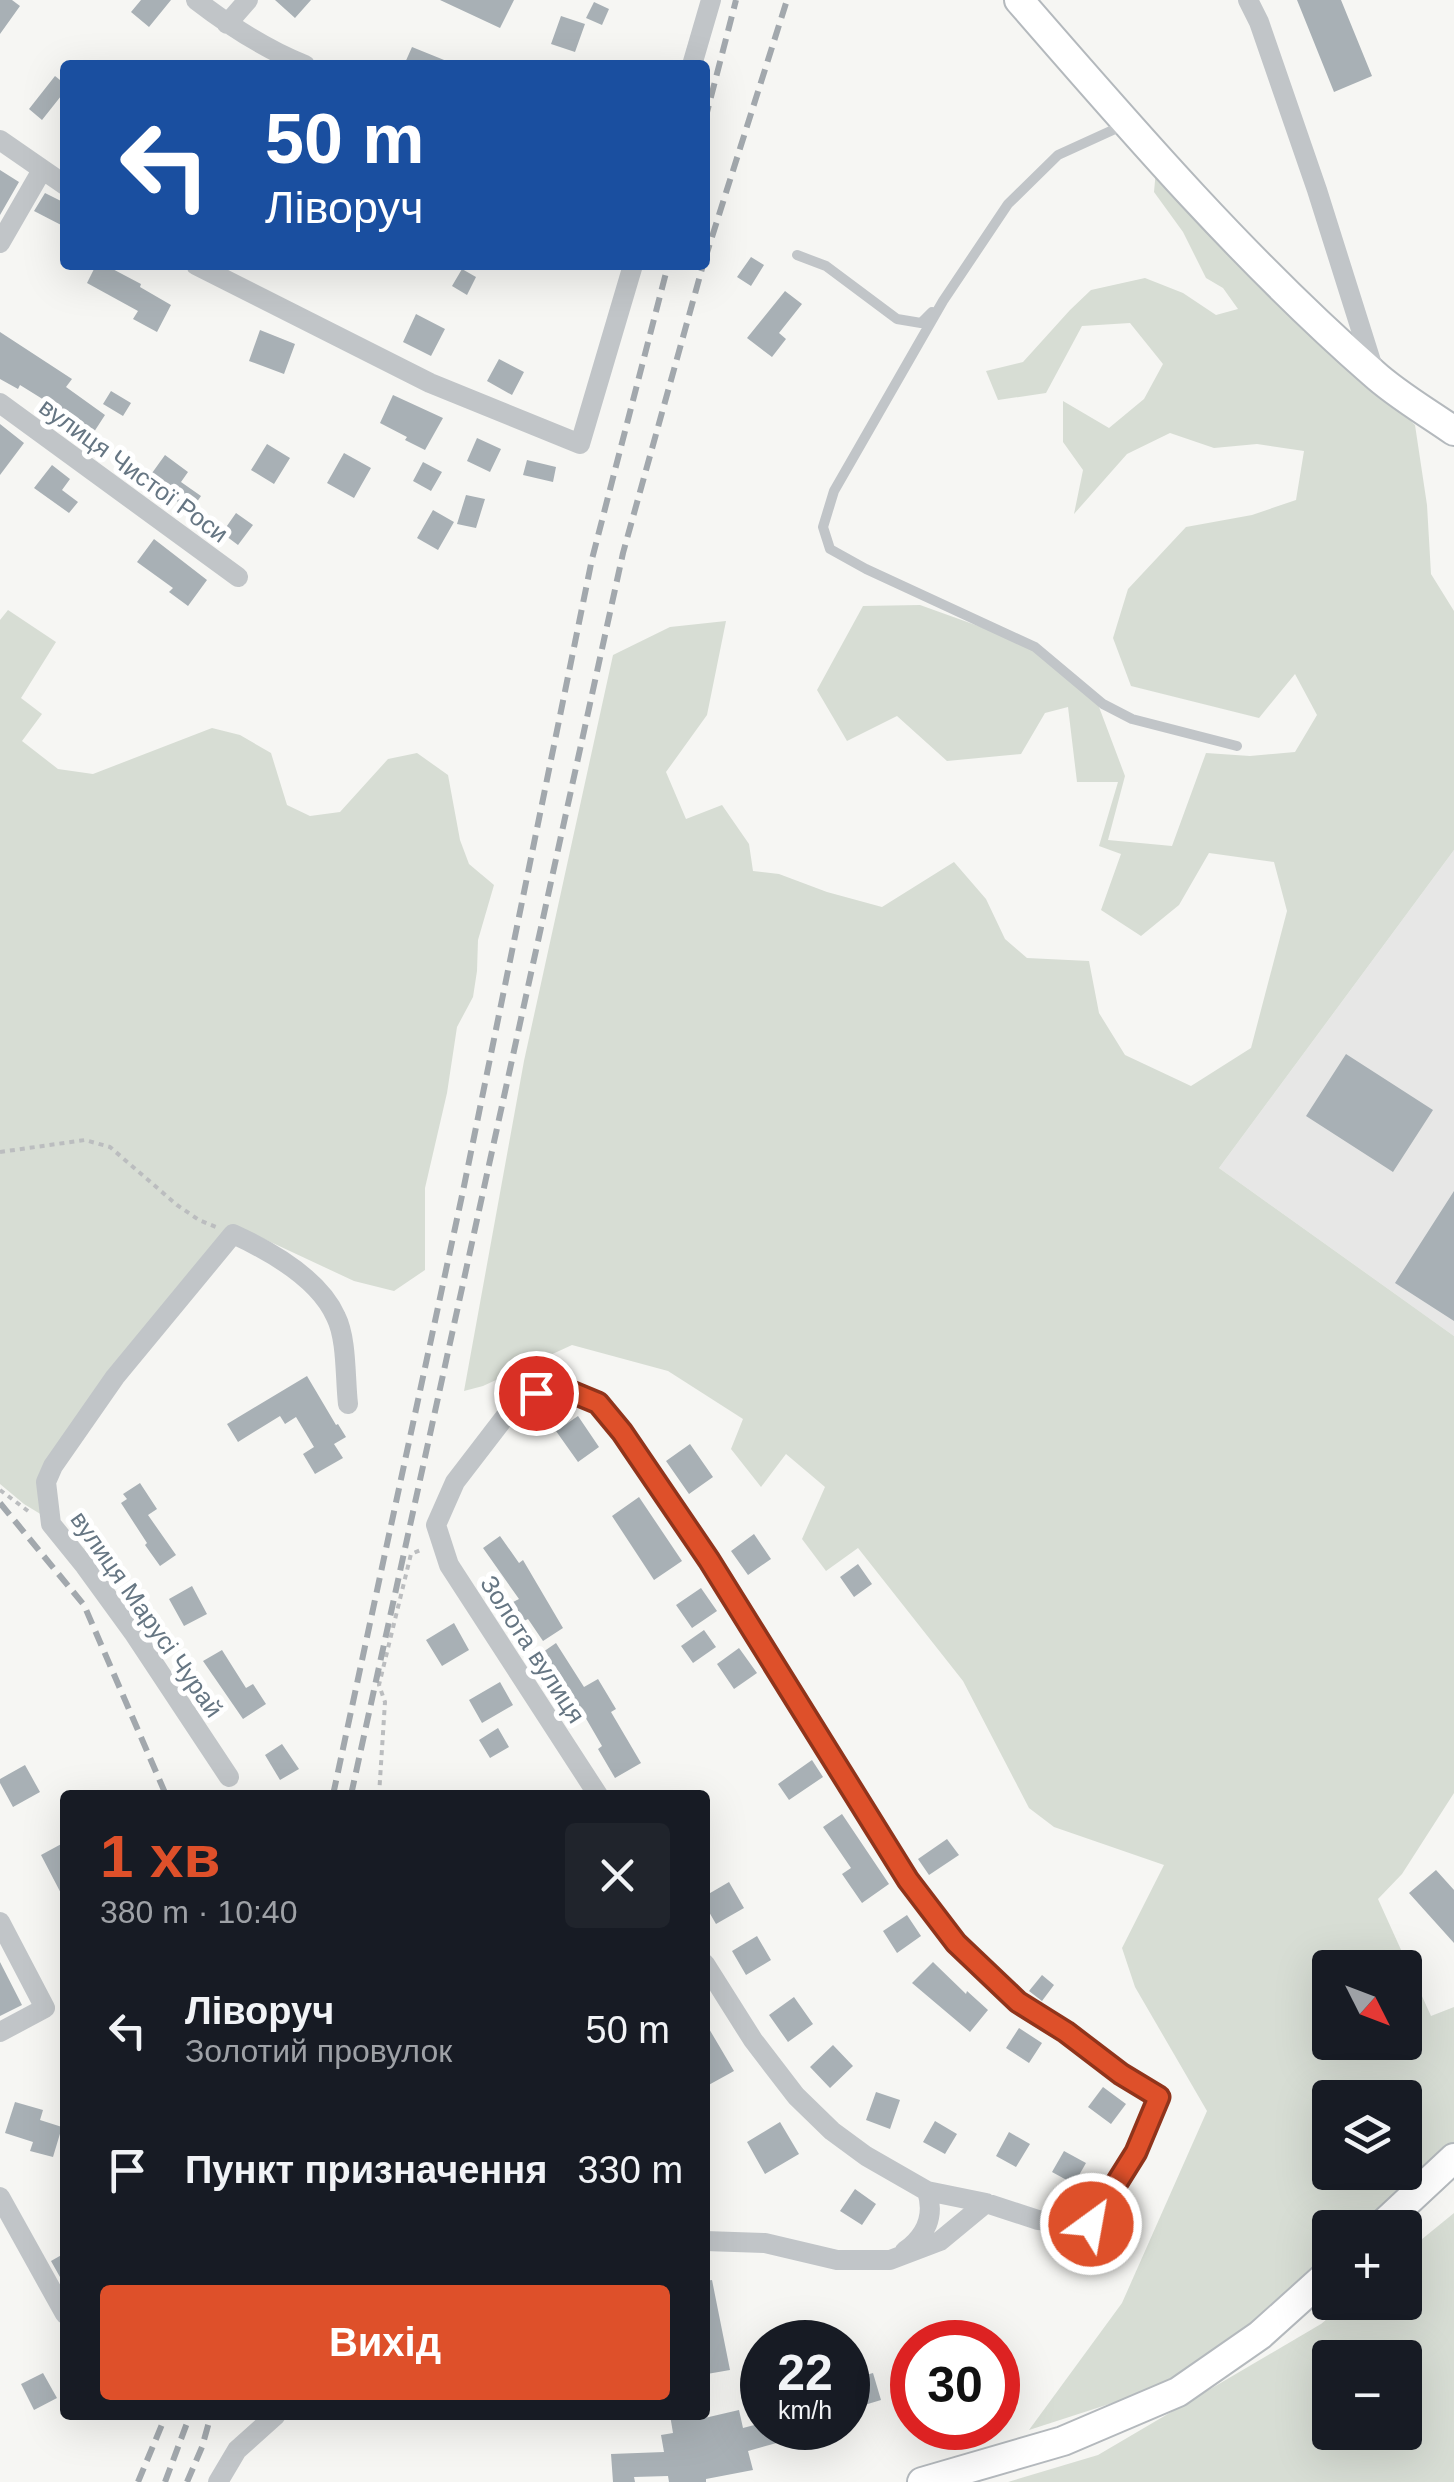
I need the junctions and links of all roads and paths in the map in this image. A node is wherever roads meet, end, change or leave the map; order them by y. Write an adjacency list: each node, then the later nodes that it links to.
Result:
1 (196, 0): 6 (street)
2 (248, 0): 6 (street)
3 (712, 0): 8 (street)
4 (1019, 0): 9 (main road)
5 (1248, 0): 18 (street)
6 (228, 24): 7 (street)
7 (293, 60)
8 (694, 60)
9 (1126, 124): 17 (lane); 18 (main road)
10 (0, 140): 11 (street)
11 (42, 170): 12 (street); 13 (street)
12 (60, 182)
13 (0, 243)
14 (796, 255): 17 (lane)
15 (206, 270): 16 (street)
16 (631, 270)
17 (943, 301): 22 (lane)
18 (1375, 376): 20 (main road)
19 (0, 403): 21 (street, вулиця Чистої Роси)
20 (1454, 431)
21 (238, 576)
22 (1237, 746)
23 (0, 1152): 24 (path)
24 (233, 1234): 25 (street); 27 (street, вулиця Марусі Чурай)
25 (348, 1404)
26 (0, 1490): 27 (path)
27 (50, 1524): 29 (street, вулиця Марусі Чурай)
28 (439, 1533): 30 (path); 31 (street, Золота вулиця); 38 (street)
29 (228, 1778)
30 (379, 1790)
31 (595, 1790)
32 (0, 1922): 34 (street)
33 (710, 1972): 36 (street)
34 (0, 2032)
35 (1454, 2158): 39 (main road)
36 (928, 2191): 38 (street); 41 (street)
37 (0, 2197): 43 (street)
38 (986, 2204): 41 (street)
39 (1398, 2210)
40 (710, 2241): 41 (street)
41 (890, 2260)
42 (1312, 2288): 46 (main road)
43 (60, 2305)
44 (270, 2420): 45 (street)
45 (218, 2482)
46 (922, 2482)

